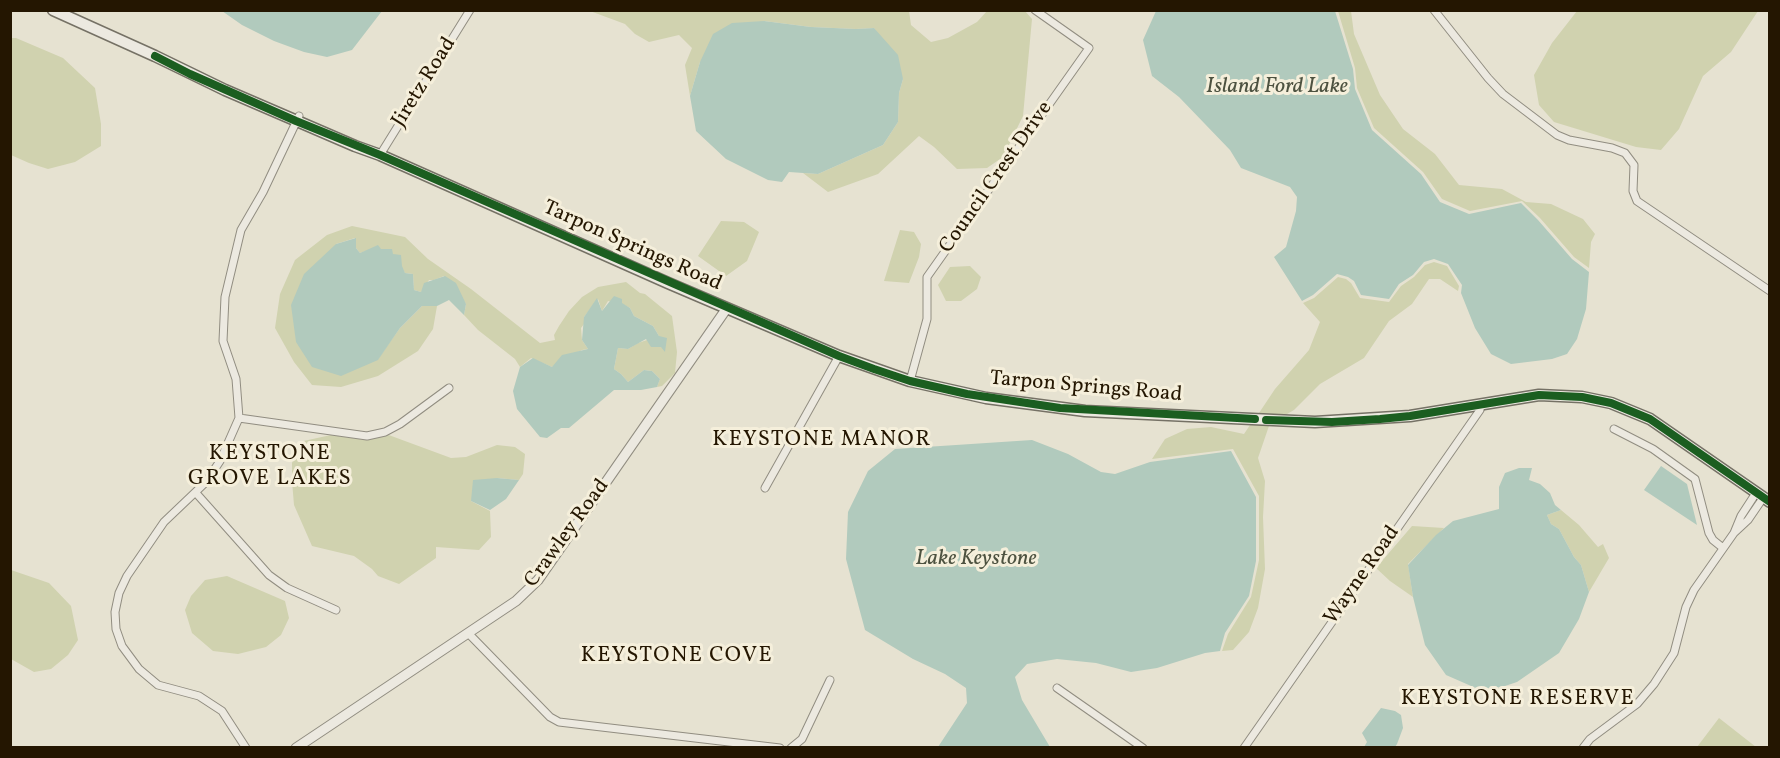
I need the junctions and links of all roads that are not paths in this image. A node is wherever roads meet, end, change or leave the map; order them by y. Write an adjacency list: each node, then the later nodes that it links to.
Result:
1 (53, 10): 5 (main road, Tarpon Springs Road)
2 (470, 10): 6 (street, Jiretz Road)
3 (1035, 10): 10 (street, Council Crest Drive)
4 (1434, 10): 7 (street)
5 (298, 118): 6 (main road, Tarpon Springs Road); 13 (street)
6 (380, 155): 8 (main road, Tarpon Springs Road)
7 (1770, 291)
8 (727, 308): 9 (main road, Tarpon Springs Road); 23 (street, Crawley Road)
9 (838, 356): 10 (main road, Tarpon Springs Road); 15 (street)
10 (910, 381): 12 (main road, Tarpon Springs Road)
11 (449, 388): 13 (street)
12 (1481, 404): 17 (main road, Tarpon Springs Road); 31 (street, Wayne Road)
13 (239, 418): 16 (street)
14 (1614, 429): 21 (street)
15 (765, 488)
16 (196, 493): 22 (street); 26 (street)
17 (1763, 498): 18 (street); 19 (street)
18 (1741, 516): 19 (street); 20 (street)
19 (1748, 520): 20 (street)
20 (1734, 533): 21 (street)
21 (1723, 548): 32 (street)
22 (336, 609)
23 (468, 633): 27 (street, Crawley Road); 28 (street)
24 (830, 680): 29 (street)
25 (1057, 688): 30 (street)
26 (246, 747)
27 (296, 747)
28 (780, 747)
29 (791, 747)
30 (1143, 747)
31 (1244, 747)
32 (1583, 747)

